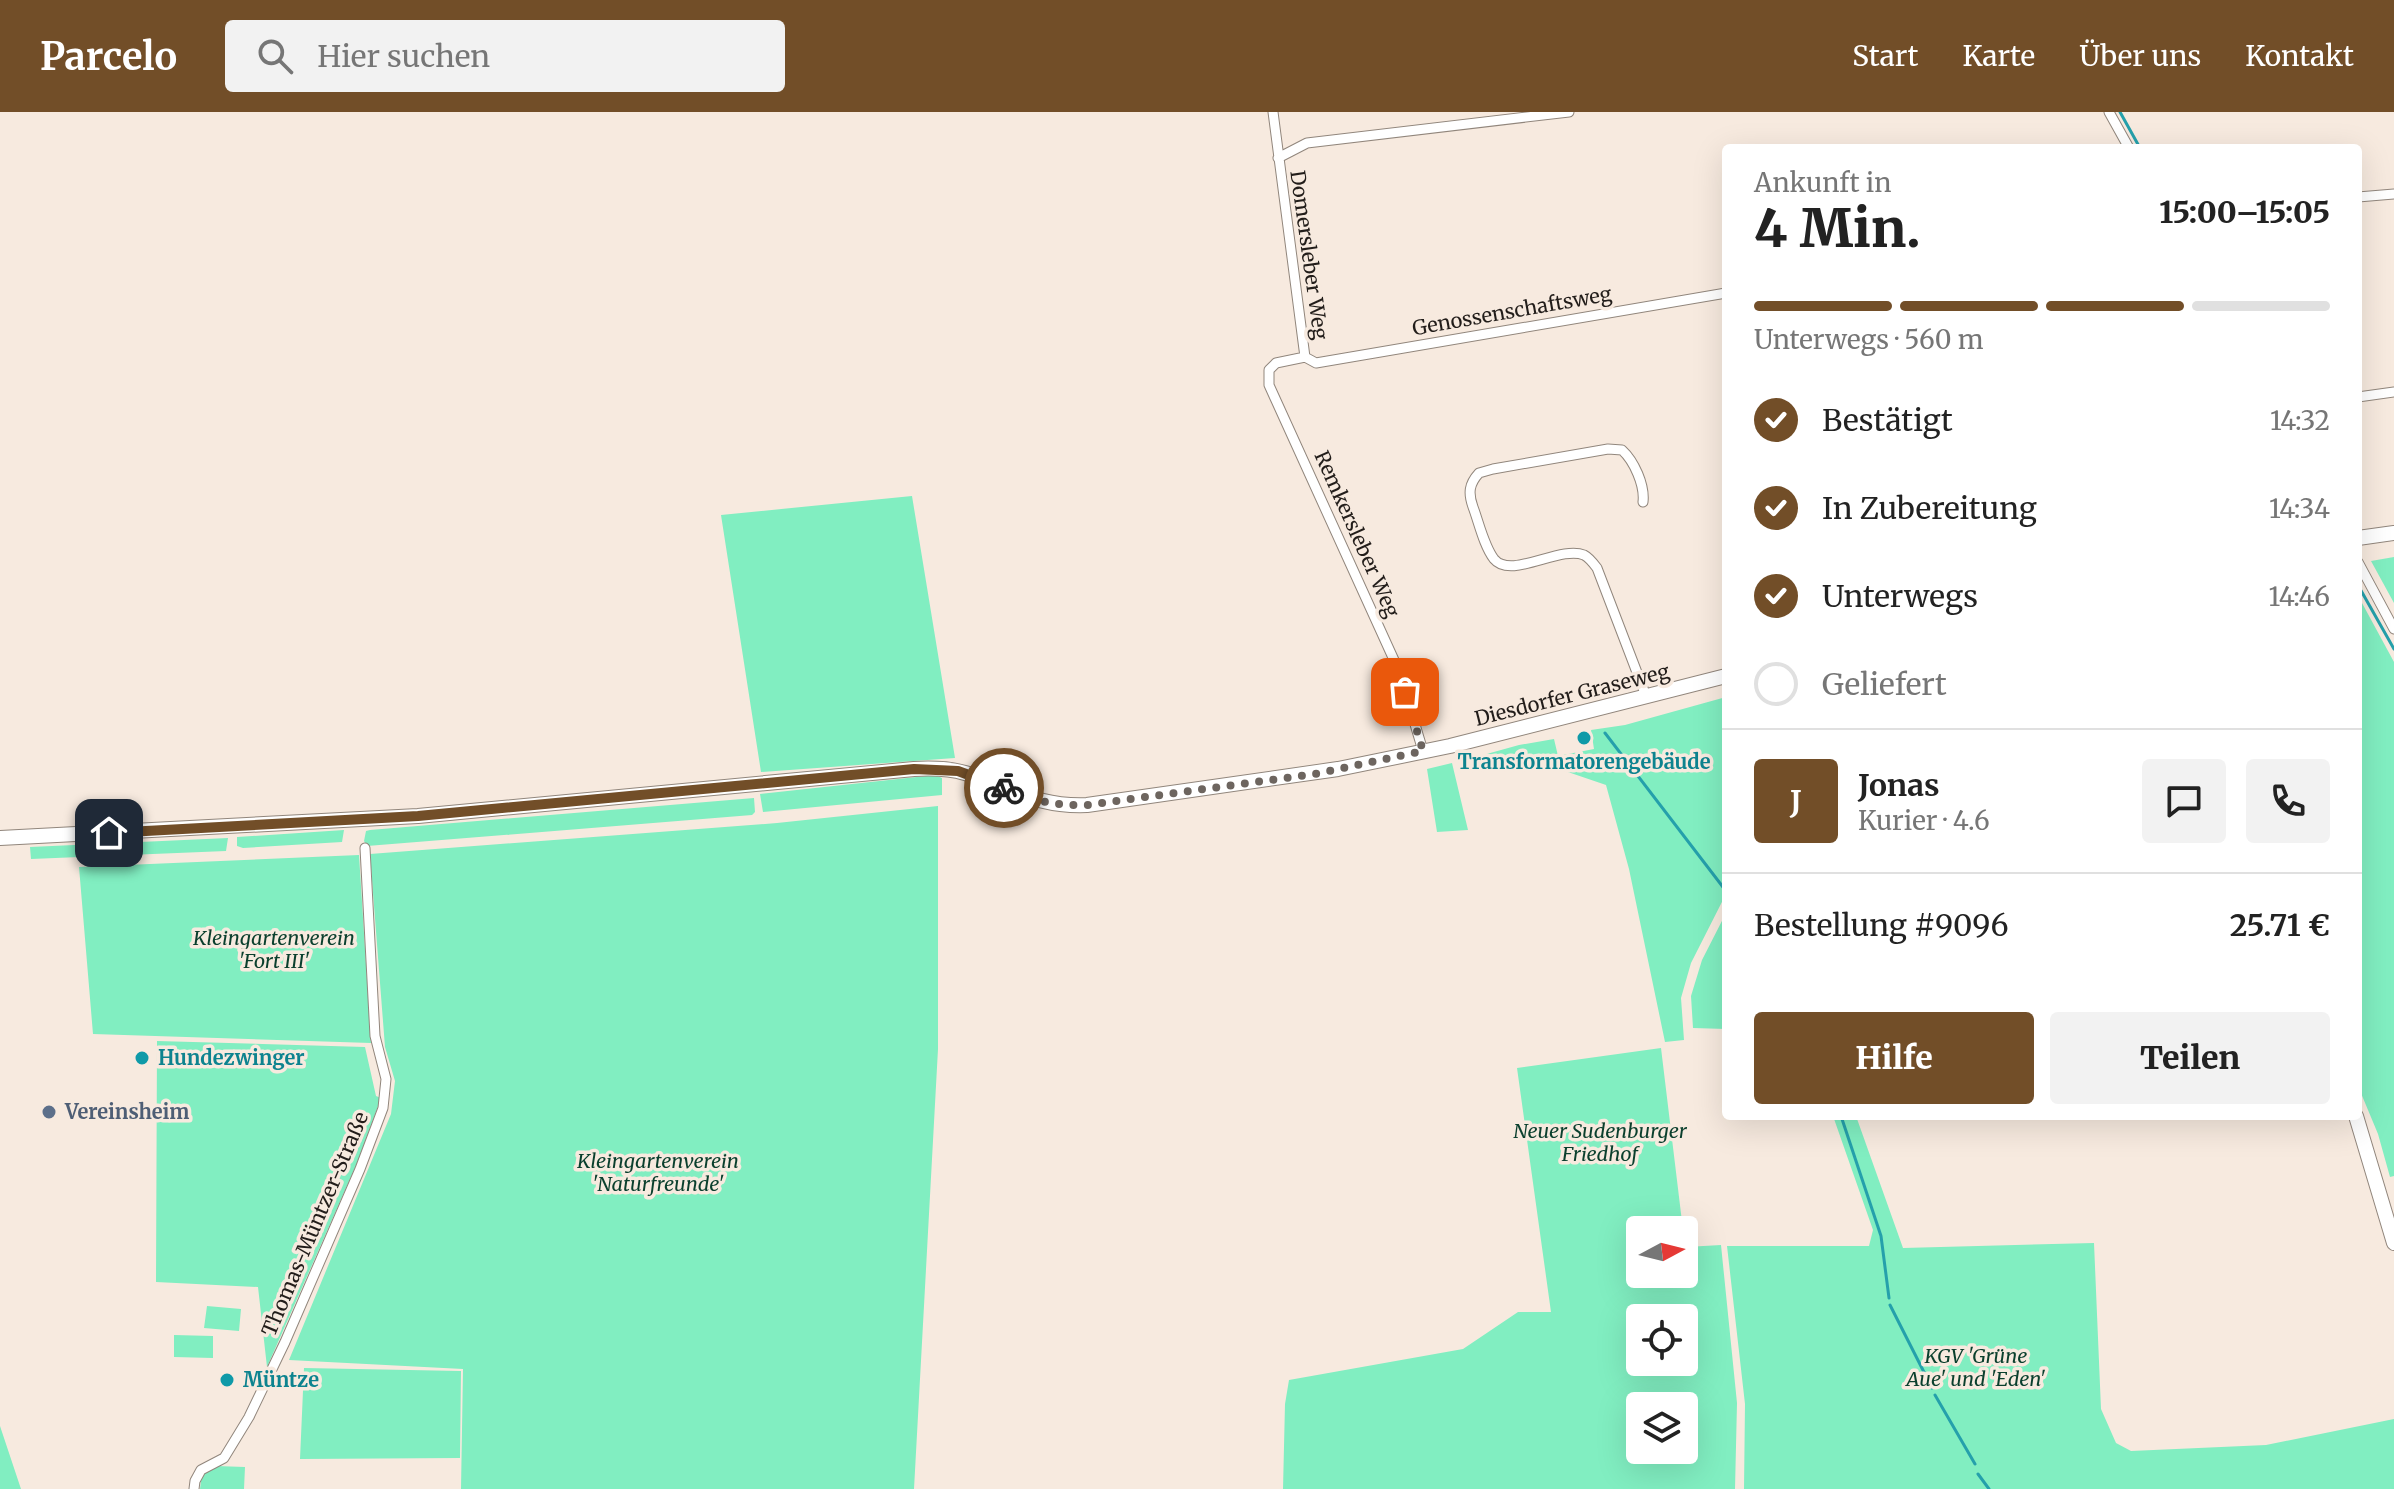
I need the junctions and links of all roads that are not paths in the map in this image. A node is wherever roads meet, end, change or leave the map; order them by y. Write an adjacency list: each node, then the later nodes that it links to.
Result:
1 (1273, 112): 5 (street, Domersleber Weg)
2 (1569, 112): 5 (street, Domersleber Weg)
3 (2109, 112): 4 (street)
4 (2127, 144)
5 (1278, 158): 9 (street, Domersleber Weg)
6 (2394, 194): 7 (street)
7 (2362, 197)
8 (1722, 294): 9 (street, Genossenschaftsweg)
9 (1305, 357): 19 (street, Remkersleber Weg)
10 (2394, 392): 11 (street)
11 (2362, 396)
12 (1643, 502): 18 (street)
13 (2394, 533): 14 (main road)
14 (2362, 537)
15 (2362, 569): 16 (street)
16 (2394, 629)
17 (1722, 677): 18 (main road, Diesdorfer Graseweg)
18 (1646, 696): 19 (main road, Diesdorfer Graseweg)
19 (1423, 751): 20 (main road, Diesdorfer Graseweg)
20 (0, 838)
21 (365, 848): 24 (street, Thomas-Müntzer-Straße)
22 (2357, 1120): 23 (main road)
23 (2394, 1243)
24 (194, 1489)

